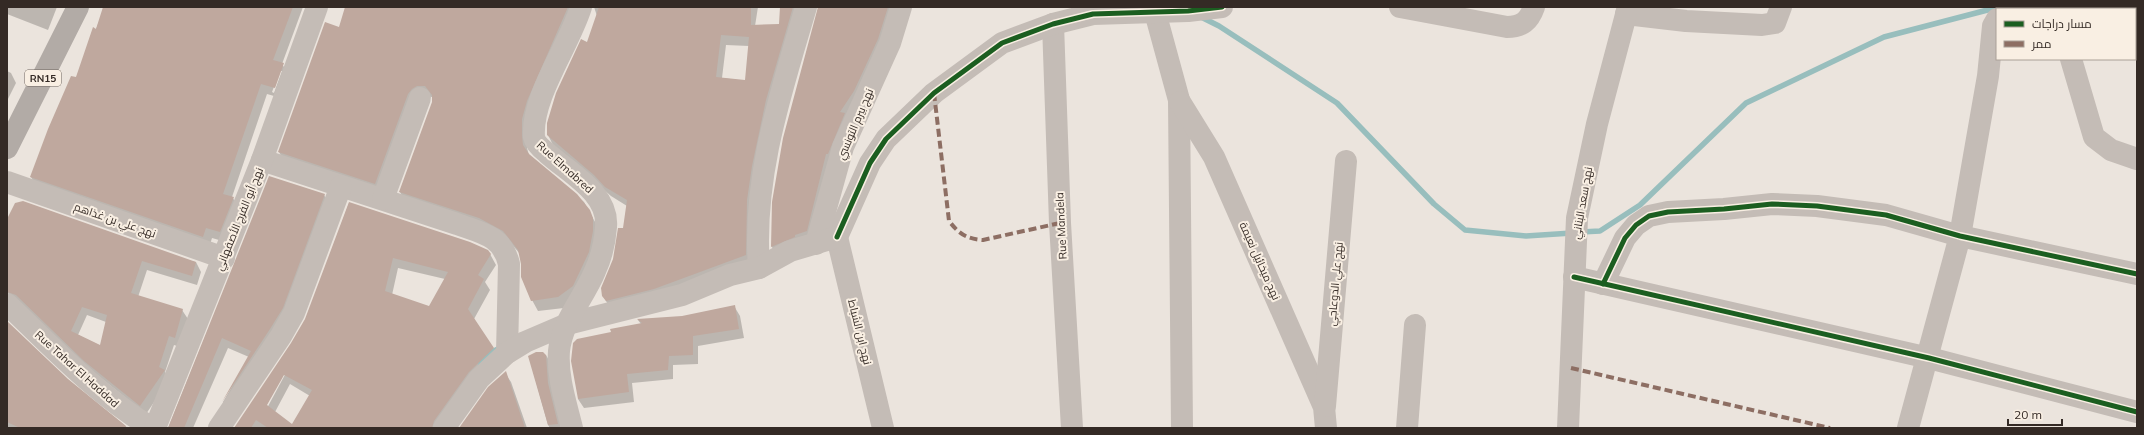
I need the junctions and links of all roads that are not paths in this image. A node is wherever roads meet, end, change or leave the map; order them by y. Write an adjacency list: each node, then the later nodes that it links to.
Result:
1 (78, 7): 18 (main road, RN15)
2 (317, 7): 20 (street, نهج أبو الفرج الأصفهاني)
3 (581, 7): 34 (street, Rue Elmabred)
4 (806, 7): 29 (street)
5 (901, 7): 27 (street, نهج بيرم التونسي)
6 (1222, 7): 10 (street)
7 (1400, 7): 8 (street)
8 (1534, 7)
9 (1781, 7): 11 (street)
10 (1188, 9): 12 (street)
11 (1627, 11): 31 (street, نهج سعد البناني)
12 (1155, 12): 14 (street); 17 (street)
13 (1996, 22): 25 (street)
14 (1053, 24): 26 (street); 46 (street, Rue Mandela)
15 (2071, 60): 19 (street)
16 (420, 98): 24 (street)
17 (1179, 100): 39 (street, نهج ميخائيل نعيمة); 47 (street)
18 (7, 148)
19 (2137, 159)
20 (262, 160): 23 (street); 28 (street, نهج أبو الفرج الأصفهاني)
21 (1346, 161): 39 (street, نهج علي الدوعاجي)
22 (7, 182): 28 (street, نهج علي بن غذاهم)
23 (342, 186): 24 (street); 42 (street)
24 (383, 199): 36 (street)
25 (1960, 236): 30 (street); 32 (street); 37 (street)
26 (837, 237): 27 (street); 45 (street, نهج ابن الشباط)
27 (816, 244): 29 (street)
28 (224, 258): 41 (street, نهج أبو الفرج الأصفهاني)
29 (759, 268): 34 (street)
30 (2137, 274)
31 (1574, 277): 32 (street); 49 (street, نهج سعد البناني)
32 (1603, 284): 37 (street)
33 (7, 304): 40 (street, Rue Tahar El Haddad)
34 (567, 324): 36 (street); 44 (street, Rue Elmabred)
35 (1415, 325): 48 (street)
36 (507, 353): 43 (street)
37 (1929, 358): 38 (street); 50 (street)
38 (2137, 412)
39 (1325, 418)
40 (152, 428)
41 (155, 428)
42 (219, 428)
43 (444, 428)
44 (572, 428)
45 (883, 428)
46 (1072, 428)
47 (1182, 428)
48 (1407, 428)
49 (1568, 428)
50 (1908, 428)

